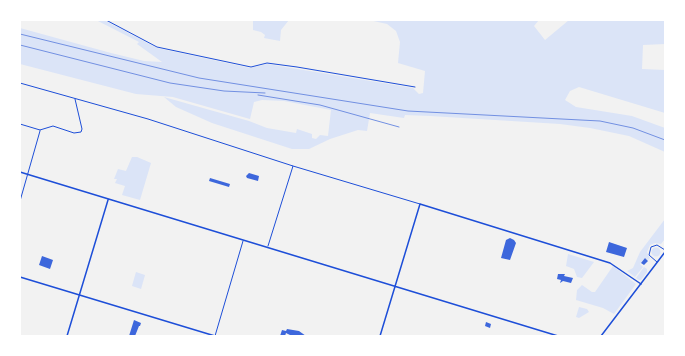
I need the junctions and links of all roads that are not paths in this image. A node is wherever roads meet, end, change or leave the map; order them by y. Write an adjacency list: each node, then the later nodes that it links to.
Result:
1 (106, 20): 3 (street)
2 (20, 83): 4 (street)
3 (415, 88)
4 (75, 99): 6 (street); 7 (street)
5 (20, 124): 6 (street)
6 (40, 130): 9 (street)
7 (293, 166): 12 (street); 14 (street)
8 (20, 172): 9 (street)
9 (28, 175): 10 (street); 11 (street)
10 (108, 200): 13 (street); 22 (street)
11 (20, 201)
12 (420, 204): 20 (street); 21 (street)
13 (243, 241): 14 (street); 24 (street)
14 (267, 247): 21 (street)
15 (665, 251): 16 (street); 18 (street)
16 (662, 256): 17 (street); 18 (street)
17 (665, 259)
18 (657, 263): 20 (street)
19 (20, 277): 22 (street)
20 (641, 284): 27 (street)
21 (395, 286): 25 (street); 26 (street)
22 (79, 295): 23 (street); 24 (street)
23 (67, 336)
24 (215, 336)
25 (380, 336)
26 (558, 336)
27 (601, 336)

